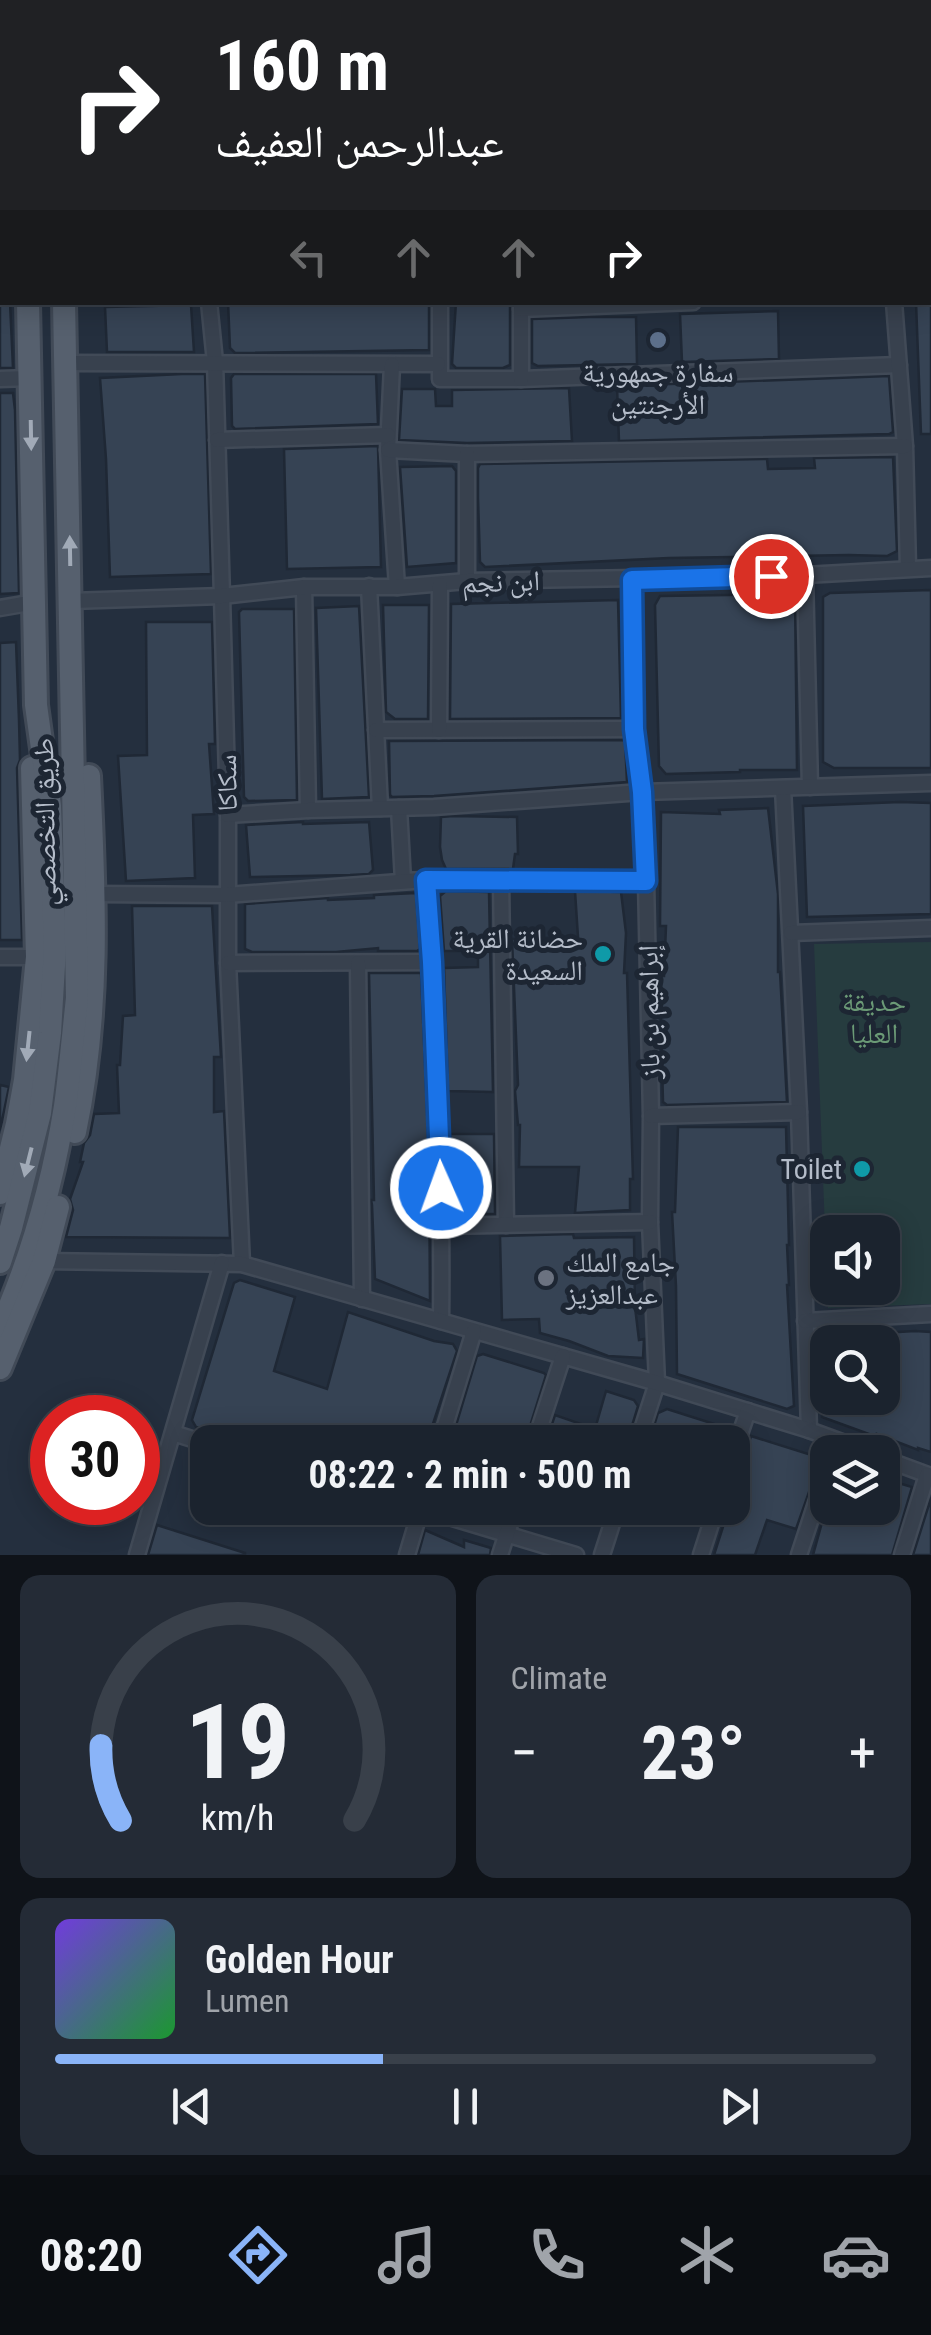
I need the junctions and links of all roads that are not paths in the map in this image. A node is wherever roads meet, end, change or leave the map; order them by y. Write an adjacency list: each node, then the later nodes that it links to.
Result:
1 (28, 305): 13 (main road, طريق التخصصي)
2 (64, 305): 9 (main road, طريق التخصصي)
3 (209, 305): 8 (street, سكاكا)
4 (440, 305): 12 (street)
5 (564, 305): 7 (street)
6 (894, 305): 11 (street)
7 (521, 306): 15 (street)
8 (215, 362): 9 (street); 10 (street); 16 (street, سكاكا)
9 (66, 363): 30 (main road, طريق التخصصي, one-way to 9)
10 (392, 365): 12 (street); 17 (street)
11 (899, 365): 15 (street); 18 (street)
12 (439, 372): 15 (street)
13 (30, 378): 14 (street); 31 (main road, طريق التخصصي, one-way to 31)
14 (0, 380)
15 (521, 380)
16 (217, 440): 17 (street); 29 (street, سكاكا)
17 (388, 442): 19 (street); 28 (street)
18 (905, 446): 19 (street); 20 (street)
19 (467, 454): 24 (street)
20 (908, 568): 21 (street, ابن نجم); 22 (street, ابن نجم)
21 (931, 568)
22 (805, 576): 23 (street, ابن نجم); 38 (street)
23 (632, 580): 24 (street, ابن نجم); 34 (street, إبراهيم بن باز)
24 (467, 581): 25 (street, ابن نجم)
25 (440, 585): 28 (street, ابن نجم); 36 (street)
26 (369, 586): 27 (street, ابن نجم); 28 (street, ابن نجم); 35 (street)
27 (304, 587): 29 (street, ابن نجم); 43 (street)
28 (397, 587)
29 (222, 596): 30 (street, ابن نجم); 44 (street, سكاكا)
30 (71, 601): 48 (main road); 50 (main road, طريق التخصصي)
31 (35, 602): 32 (street); 33 (main road, طريق التخصصي)
32 (0, 608)
33 (36, 704): 50 (main road, طريق التخصصي); 54 (main road)
34 (634, 729): 36 (street); 40 (street, إبراهيم بن باز)
35 (376, 730): 36 (street); 41 (street)
36 (439, 730)
37 (931, 784): 38 (street)
38 (810, 787): 39 (street)
39 (783, 788): 40 (street); 52 (street)
40 (642, 792): 42 (street); 47 (street, إبراهيم بن باز)
41 (380, 808): 42 (street); 43 (street)
42 (399, 808): 45 (street)
43 (308, 810): 44 (street)
44 (228, 814): 49 (street, سكاكا)
45 (426, 880): 46 (street); 49 (street); 55 (street)
46 (501, 880): 47 (street); 62 (street)
47 (646, 881): 59 (street, إبراهيم بن باز)
48 (95, 894): 49 (street); 64 (main road)
49 (228, 895): 56 (street, سكاكا)
50 (65, 927): 65 (main road, طريق التخصصي, one-way to 65); 72 (main road, طريق التخصصي)
51 (931, 928): 52 (street)
52 (791, 933): 58 (street)
53 (0, 957): 54 (street)
54 (38, 957): 60 (main road, one-way to 60)
55 (432, 962): 57 (street); 63 (street)
56 (228, 963): 57 (street); 67 (street, سكاكا)
57 (358, 963): 68 (street)
58 (799, 1112): 59 (street); 71 (street)
59 (651, 1116): 61 (street, إبراهيم بن باز)
60 (0, 1193)
61 (650, 1222): 62 (street); 76 (street, إبراهيم بن باز)
62 (506, 1225): 63 (street)
63 (442, 1226): 70 (street)
64 (44, 1261): 66 (street); 75 (main road)
65 (0, 1262)
66 (222, 1263): 67 (street); 83 (street)
67 (242, 1264): 68 (street)
68 (362, 1298): 70 (street)
69 (931, 1314): 71 (street)
70 (440, 1321): 73 (street)
71 (805, 1321): 82 (street)
72 (0, 1329)
73 (474, 1331): 74 (street); 78 (street)
74 (563, 1356): 76 (street); 79 (street)
75 (0, 1368)
76 (657, 1384): 77 (street); 80 (street, إبراهيم بن باز)
77 (748, 1411): 81 (street); 82 (street)
78 (445, 1425)
79 (541, 1425)
80 (644, 1425)
81 (743, 1425)
82 (809, 1430): 84 (street)
83 (173, 1433): 85 (street); 95 (street)
84 (817, 1435)
85 (190, 1438)
86 (900, 1465): 87 (street)
87 (929, 1476): 102 (street)
88 (810, 1521): 101 (street)
89 (415, 1525): 96 (street)
90 (476, 1525): 94 (street)
91 (509, 1525): 94 (street)
92 (612, 1525): 99 (street)
93 (711, 1525): 100 (street)
94 (506, 1534): 97 (street); 98 (street)
95 (137, 1555)
96 (407, 1555)
97 (500, 1555)
98 (576, 1555)
99 (602, 1555)
100 (701, 1555)
101 (799, 1555)
102 (902, 1555)

